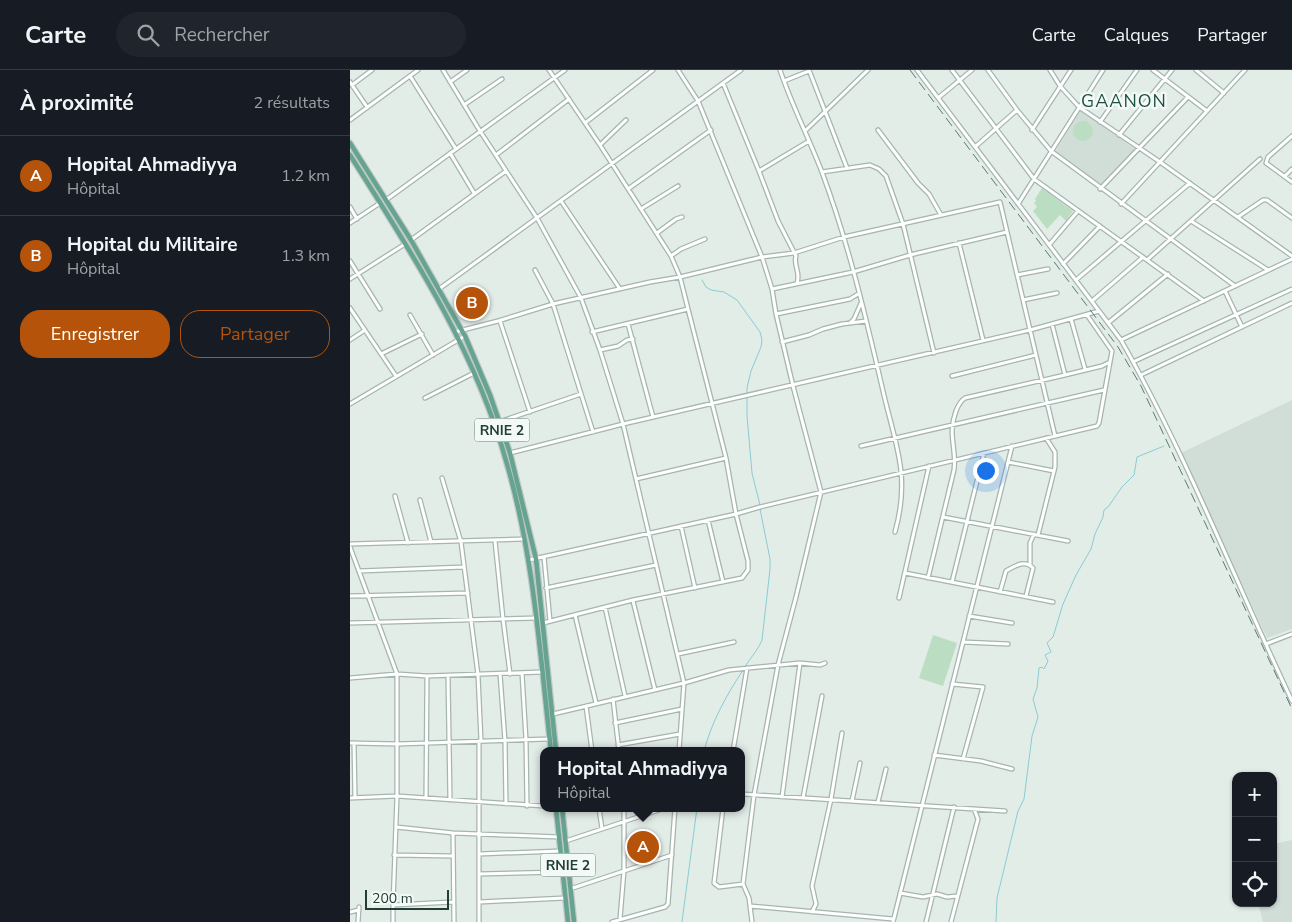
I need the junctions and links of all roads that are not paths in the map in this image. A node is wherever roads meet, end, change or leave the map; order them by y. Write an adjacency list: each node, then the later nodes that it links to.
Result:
1 (372, 70): 32 (street)
2 (418, 70): 25 (street)
3 (443, 70): 31 (street)
4 (467, 70): 31 (street)
5 (550, 70): 26 (street)
6 (565, 70): 26 (street)
7 (653, 70): 49 (street)
8 (678, 70): 39 (street)
9 (741, 70): 33 (street)
10 (780, 70): 30 (street)
11 (868, 70): 44 (street)
12 (917, 70): 37 (street)
13 (952, 70): 29 (street)
14 (972, 70): 29 (street)
15 (988, 70): 43 (street)
16 (1050, 70): 34 (street)
17 (1071, 70): 34 (street)
18 (1102, 70): 42 (street)
19 (1137, 70): 48 (street)
20 (1153, 70): 28 (street)
21 (1172, 70): 28 (street)
22 (1196, 70): 35 (street)
23 (1245, 70): 35 (street)
24 (809, 71): 30 (street); 44 (street)
25 (410, 76): 41 (street); 63 (street)
26 (554, 78): 38 (street); 54 (street)
27 (502, 79): 40 (street)
28 (1165, 79): 36 (street); 56 (street)
29 (960, 80): 37 (street); 50 (street)
30 (784, 81): 55 (street)
31 (450, 82): 40 (street)
32 (351, 83): 41 (street)
33 (723, 83): 39 (street); 74 (street)
34 (1060, 86): 42 (street); 53 (street)
35 (1224, 93): 45 (street)
36 (1188, 97): 45 (street); 62 (street)
37 (938, 98): 61 (street)
38 (570, 99): 49 (street); 67 (street)
39 (698, 102): 51 (street); 70 (street)
40 (464, 105): 54 (street)
41 (367, 107): 46 (street)
42 (1079, 107): 48 (street); 64 (street)
43 (1017, 110): 50 (street); 53 (street)
44 (826, 111): 55 (street); 71 (street)
45 (1207, 111): 69 (street)
46 (350, 120)
47 (626, 120): 60 (street)
48 (1100, 122): 56 (street)
49 (585, 123): 60 (street)
50 (996, 129): 61 (street); 77 (street)
51 (710, 130): 81 (street); 117 (street)
52 (878, 130): 93 (street)
53 (1032, 130): 64 (street)
54 (480, 131): 63 (street); 67 (street)
55 (805, 131): 58 (street)
56 (1119, 135): 62 (street)
57 (1292, 136): 76 (street)
58 (809, 141): 74 (street); 75 (street)
59 (350, 143): 84 (main road, RNIE 2)
60 (600, 145): 70 (street)
61 (975, 147): 88 (street)
62 (1140, 148): 69 (street); 82 (street)
63 (456, 149): 65 (street)
64 (1051, 151): 77 (street); 82 (street)
65 (450, 153): 83 (street); 84 (street)
66 (350, 155): 87 (main road, RNIE 2)
67 (496, 155): 73 (street)
68 (1260, 159): 85 (street)
69 (1160, 162): 79 (street); 89 (street)
70 (612, 164): 81 (street); 86 (street)
71 (847, 168): 75 (street); 102 (street)
72 (1292, 170): 76 (street)
73 (506, 171): 83 (street); 97 (street)
74 (760, 171): 114 (street)
75 (822, 172): 106 (street)
76 (1284, 176): 78 (street)
77 (1034, 178): 88 (street); 92 (street)
78 (1292, 182)
79 (1190, 183): 85 (street); 99 (street)
80 (678, 186): 91 (street)
81 (628, 189): 91 (street)
82 (1100, 189): 89 (street)
83 (474, 193): 109 (street)
84 (386, 200): 109 (main road, RNIE 2)
85 (1214, 200): 95 (street); 100 (street)
86 (561, 201): 97 (street); 137 (street)
87 (380, 203): 96 (street); 111 (main road, RNIE 2)
88 (1018, 204): 113 (street)
89 (1121, 204): 99 (street)
90 (350, 207): 96 (street)
91 (641, 209): 105 (street)
92 (1078, 211): 103 (street); 113 (street)
93 (941, 215): 102 (street); 104 (street)
94 (682, 217): 105 (street)
95 (1238, 217): 98 (street); 119 (street)
96 (357, 218): 101 (street)
97 (537, 218): 136 (street); 142 (street)
98 (1292, 218)
99 (1146, 220): 107 (street); 110 (street)
100 (1191, 220): 107 (street); 125 (street)
101 (350, 223)
102 (903, 224): 106 (street); 115 (street)
103 (1100, 226): 110 (street); 122 (street)
104 (1007, 232): 112 (street); 129 (street)
105 (657, 233): 116 (street)
106 (844, 237): 114 (street); 126 (street)
107 (1171, 238): 120 (street); 134 (street)
108 (706, 239): 116 (street)
109 (411, 240): 136 (main road, RNIE 2)
110 (1122, 242): 118 (street); 132 (street)
111 (406, 243): 127 (street); 168 (main road, RNIE 2)
112 (959, 243): 115 (street); 175 (street)
113 (1049, 245): 122 (street)
114 (794, 253): 117 (street); 133 (street)
115 (910, 255): 126 (street); 179 (street)
116 (671, 256): 130 (street)
117 (762, 257): 130 (street); 135 (street)
118 (1143, 257): 120 (street); 144 (street)
119 (1292, 258): 125 (street)
120 (1147, 260): 128 (street)
121 (350, 261): 127 (street)
122 (1063, 264): 132 (street)
123 (1048, 269): 129 (street)
124 (534, 270): 148 (street)
125 (1268, 270): 134 (street)
126 (853, 272): 133 (street); 140 (street)
127 (358, 274): 131 (street); 150 (street)
128 (1168, 274): 145 (street); 160 (street)
129 (1017, 275): 143 (street)
130 (680, 277): 137 (street); 151 (street)
131 (350, 279)
132 (1076, 280): 144 (street)
133 (797, 284): 135 (street)
134 (1236, 286): 139 (street)
135 (772, 288): 153 (street)
136 (440, 289): 165 (main road, RNIE 2)
137 (620, 289): 142 (street)
138 (1292, 289): 156 (street)
139 (1225, 291): 145 (street); 156 (street)
140 (859, 293): 146 (street); 153 (street)
141 (1056, 293): 143 (street)
142 (581, 298): 148 (street); 169 (street)
143 (1023, 300): 167 (street)
144 (1092, 301): 152 (street)
145 (1204, 301): 176 (street)
146 (861, 302): 159 (street); 162 (street)
147 (1292, 302): 164 (street)
148 (553, 304): 158 (street); 195 (street)
149 (350, 309): 166 (street)
150 (380, 309)
151 (688, 309): 161 (street); 199 (street)
152 (1099, 311): 155 (street); 160 (street)
153 (776, 314): 177 (street)
154 (410, 315): 170 (street)
155 (1087, 315): 157 (street); 183 (street)
156 (1236, 315): 164 (street); 184 (street)
157 (1071, 319): 163 (street); 186 (street)
158 (500, 321): 165 (street); 200 (street)
159 (866, 321): 162 (street); 185 (street)
160 (1108, 322): 176 (street)
161 (628, 324): 169 (street); 173 (street)
162 (850, 324): 177 (street)
163 (1052, 324): 167 (street); 188 (street)
164 (1242, 327): 189 (street)
165 (461, 329): 168 (street); 171 (main road, RNIE 2)
166 (365, 330): 174 (street); 180 (street)
167 (1030, 330): 175 (street); 182 (street)
168 (455, 332): 172 (main road, RNIE 2)
169 (592, 332): 178 (street)
170 (422, 334): 180 (street); 181 (street)
171 (465, 336): 172 (street); 202 (main road, RNIE 2)
172 (459, 339): 181 (street); 187 (main road, RNIE 2)
173 (633, 339): 178 (street); 201 (street)
174 (350, 340)
175 (983, 340): 179 (street)
176 (1120, 340): 189 (street)
177 (782, 342): 193 (street)
178 (600, 350): 203 (street)
179 (934, 353): 185 (street)
180 (381, 354): 190 (street)
181 (433, 355): 190 (street)
182 (1036, 356): 191 (street); 192 (street)
183 (1110, 362): 186 (street); 194 (street)
184 (1136, 362)
185 (878, 366): 193 (street); 207 (street)
186 (1085, 369): 188 (street)
187 (475, 373): 196 (street); 233 (main road, RNIE 2)
188 (1065, 375): 192 (street)
189 (1141, 375): 278 (street)
190 (396, 376): 198 (street)
191 (952, 376)
192 (1042, 381): 197 (street); 204 (street)
193 (792, 386): 199 (street); 221 (street)
194 (1104, 390): 197 (street); 206 (street)
195 (581, 394): 200 (street); 205 (street)
196 (425, 398)
197 (1047, 403): 204 (street); 206 (street)
198 (350, 404)
199 (713, 404): 201 (street); 213 (street)
200 (530, 412): 202 (street)
201 (653, 418): 203 (street)
202 (499, 422): 211 (main road, RNIE 2)
203 (623, 424): 205 (street); 220 (street)
204 (952, 425): 207 (street); 214 (street)
205 (592, 432): 211 (street)
206 (1055, 436): 208 (street)
207 (896, 438): 209 (street); 218 (street)
208 (1046, 438): 210 (street); 217 (street)
209 (861, 446)
210 (1012, 446): 212 (street); 215 (street)
211 (510, 453): 241 (main road, RNIE 2)
212 (984, 453): 214 (street); 227 (street)
213 (726, 458): 220 (street); 224 (street)
214 (955, 460): 216 (street); 225 (street)
215 (1008, 462): 217 (street); 229 (street)
216 (929, 466): 218 (street); 247 (street)
217 (1054, 471): 232 (street)
218 (901, 473): 221 (street); 231 (street)
219 (442, 478): 237 (street)
220 (636, 479): 230 (street)
221 (821, 492): 224 (street); 282 (street)
222 (395, 496): 238 (street)
223 (420, 500): 236 (street)
224 (736, 514): 226 (street); 249 (street)
225 (942, 517): 227 (street); 248 (street)
226 (708, 520): 228 (street); 249 (street)
227 (967, 521): 229 (street); 250 (street)
228 (681, 526): 230 (street); 253 (street)
229 (992, 526): 232 (street); 251 (street)
230 (649, 532): 240 (street); 244 (street)
231 (895, 532)
232 (1036, 535): 235 (street); 243 (street)
233 (526, 539): 234 (street); 242 (main road, RNIE 2)
234 (494, 541): 237 (street); 267 (street)
235 (1068, 541)
236 (431, 542): 237 (street); 238 (street)
237 (461, 542): 245 (street)
238 (408, 543): 239 (street)
239 (350, 545): 246 (street)
240 (544, 557): 241 (street); 252 (street)
241 (536, 559): 242 (street); 272 (main road, RNIE 2)
242 (529, 560): 266 (main road, RNIE 2)
243 (1030, 564): 254 (street); 259 (street)
244 (656, 566): 252 (street); 256 (street)
245 (464, 567): 246 (street); 255 (street)
246 (359, 571): 257 (street)
247 (905, 573): 248 (street); 260 (street)
248 (928, 578): 250 (street)
249 (723, 582): 253 (street)
250 (952, 582): 251 (street)
251 (976, 587): 254 (street); 265 (street)
252 (546, 588): 269 (street)
253 (695, 588): 256 (street)
254 (1000, 592): 259 (street)
255 (468, 593): 257 (street); 268 (street)
256 (663, 594): 261 (street); 279 (street)
257 (369, 595): 258 (street); 270 (street)
258 (350, 596)
259 (1026, 596): 262 (street)
260 (899, 598)
261 (633, 600): 263 (street); 295 (street)
262 (1053, 602)
263 (605, 608): 264 (street); 296 (street)
264 (575, 615): 269 (street); 300 (street)
265 (969, 616): 273 (street); 276 (street)
266 (537, 618): 267 (street); 284 (main road, RNIE 2)
267 (502, 619): 268 (street); 288 (street)
268 (471, 620): 270 (street); 289 (street)
269 (550, 621): 272 (street)
270 (378, 622): 271 (street); 286 (street)
271 (350, 623)
272 (543, 623): 303 (main road, RNIE 2)
273 (1012, 623)
274 (1292, 634): 278 (street)
275 (734, 642): 279 (street)
276 (962, 642): 277 (street); 294 (street)
277 (1008, 644)
278 (1266, 644): 299 (street)
279 (678, 654): 293 (street)
280 (800, 663): 281 (street); 282 (street); 331 (street)
281 (825, 663)
282 (778, 664): 283 (street); 328 (street)
283 (747, 668): 293 (street); 320 (street)
284 (542, 672): 285 (street); 307 (main road, RNIE 2)
285 (522, 673): 288 (street); 308 (street)
286 (398, 674): 290 (street); 292 (street); 314 (street)
287 (500, 674): 288 (street); 289 (street); 310 (street)
288 (510, 674)
289 (478, 675): 291 (street); 309 (street)
290 (427, 676): 291 (street); 313 (street)
291 (448, 676): 311 (street)
292 (350, 678)
293 (684, 683): 295 (street); 302 (street)
294 (952, 684): 321 (street); 322 (street)
295 (655, 690): 296 (street)
296 (625, 696): 298 (street)
297 (822, 696): 334 (street)
298 (613, 699): 300 (street); 304 (street)
299 (1292, 701)
300 (596, 703): 301 (street)
301 (586, 706): 303 (street); 318 (street)
302 (682, 709): 304 (street); 306 (street)
303 (552, 714): 317 (main road, RNIE 2)
304 (615, 723): 315 (street)
305 (842, 733): 335 (street)
306 (680, 734): 315 (street); 319 (street)
307 (550, 739): 308 (street); 316 (main road, RNIE 2)
308 (526, 740): 310 (street); 342 (street)
309 (480, 741): 310 (street); 311 (street); 338 (street)
310 (505, 741): 340 (street)
311 (448, 742): 313 (street); 336 (street)
312 (352, 743): 314 (street); 324 (street)
313 (426, 743): 314 (street); 333 (street)
314 (398, 744): 329 (street)
315 (618, 745)
316 (551, 747)
317 (556, 747)
318 (591, 747)
319 (679, 747)
320 (734, 747)
321 (934, 756): 322 (street); 341 (street)
322 (963, 759): 326 (street)
323 (860, 763): 337 (street)
324 (352, 766): 330 (street)
325 (886, 769): 339 (street)
326 (1012, 769)
327 (745, 794): 328 (street)
328 (754, 795): 331 (street); 369 (street)
329 (397, 796): 330 (street); 333 (street); 355 (street)
330 (355, 797): 332 (street)
331 (782, 797): 334 (street)
332 (350, 798)
333 (426, 798): 336 (street)
334 (803, 798): 335 (street)
335 (831, 799): 337 (street); 380 (street)
336 (450, 800): 338 (street)
337 (852, 801): 339 (street)
338 (479, 802): 340 (street); 358 (street)
339 (878, 802): 341 (street)
340 (506, 804): 342 (street)
341 (922, 805): 344 (street); 371 (street)
342 (527, 806): 343 (street)
343 (540, 806)
344 (954, 807): 345 (street); 372 (street)
345 (974, 808): 346 (street); 373 (street)
346 (1005, 810)
347 (556, 812): 359 (main road, RNIE 2)
348 (562, 812): 360 (main road, RNIE 2)
349 (600, 812): 356 (street)
350 (624, 812): 354 (street)
351 (654, 812): 354 (street)
352 (675, 812): 364 (street)
353 (723, 812): 369 (street)
354 (625, 822): 356 (street); 366 (street)
355 (396, 827): 357 (street); 363 (street)
356 (602, 829): 360 (street)
357 (453, 833): 358 (street); 365 (street)
358 (479, 834): 359 (street); 362 (street)
359 (559, 837): 361 (main road, RNIE 2)
360 (566, 841): 370 (main road, RNIE 2)
361 (561, 851): 362 (street); 367 (main road, RNIE 2)
362 (479, 854): 368 (street)
363 (394, 855): 365 (street); 377 (street)
364 (672, 855): 366 (street); 381 (street)
365 (452, 856): 375 (street)
366 (624, 871): 370 (street); 381 (street)
367 (563, 872): 368 (street); 374 (main road, RNIE 2)
368 (479, 874): 376 (street)
369 (743, 884): 378 (street)
370 (570, 889): 388 (main road, RNIE 2)
371 (900, 893): 372 (street); 382 (street)
372 (932, 895): 373 (street); 391 (street)
373 (957, 896): 392 (street)
374 (565, 898): 376 (street); 387 (main road, RNIE 2)
375 (453, 902): 377 (street); 385 (street)
376 (479, 902): 386 (street)
377 (393, 904): 384 (street)
378 (750, 906): 380 (street); 390 (street)
379 (350, 912): 383 (street)
380 (812, 912): 382 (street)
381 (620, 920): 389 (street)
382 (893, 921)
383 (358, 922)
384 (393, 922)
385 (454, 922)
386 (479, 922)
387 (568, 922)
388 (574, 922)
389 (612, 922)
390 (752, 922)
391 (926, 922)
392 (951, 922)

